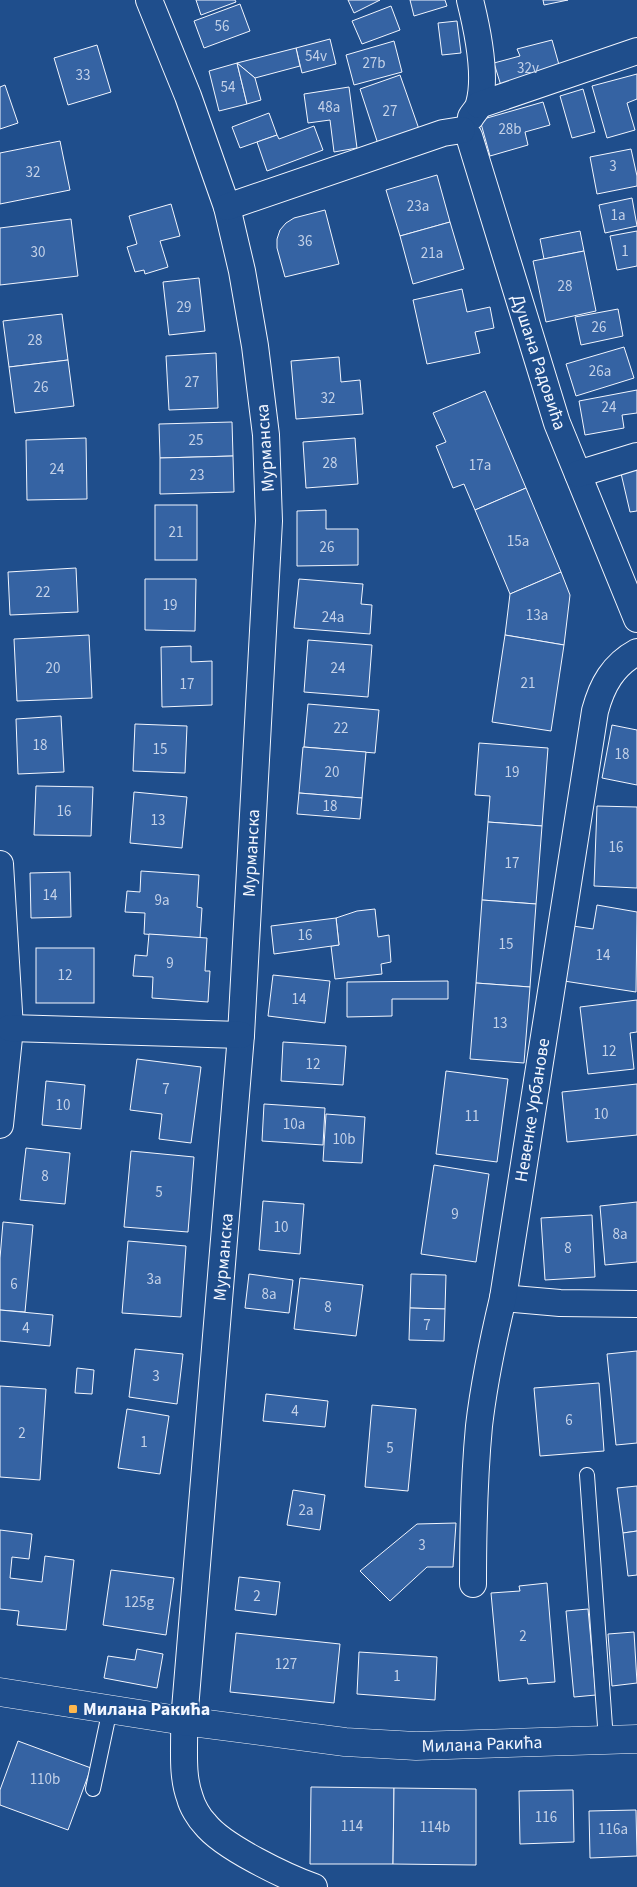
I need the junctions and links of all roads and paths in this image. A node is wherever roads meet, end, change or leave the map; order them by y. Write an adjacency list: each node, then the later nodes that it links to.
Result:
1 (148, 0): 6 (street, Мурманска)
2 (470, 0): 4 (street)
3 (637, 51): 4 (street)
4 (479, 105): 5 (street)
5 (462, 130): 6 (street); 8 (street, Душана Радовића)
6 (227, 207): 13 (street, Мурманска)
7 (637, 456): 8 (street)
8 (578, 474): 9 (street, Душана Радовића)
9 (637, 619)
10 (637, 652): 15 (street, Невенке Урбанове)
11 (0, 864): 12 (street)
12 (10, 1028): 13 (street); 14 (street)
13 (241, 1035): 21 (street, Мурманска)
14 (0, 1125)
15 (503, 1298): 16 (street); 18 (street, Невенке Урбанове)
16 (637, 1304)
17 (588, 1474): 23 (lane)
18 (473, 1584)
19 (0, 1692): 20 (main road, Милана Ракића)
20 (110, 1709): 21 (main road, Милана Ракића); 24 (lane)
21 (184, 1721): 23 (main road, Милана Ракића); 25 (street, Мурманска)
22 (637, 1739): 23 (main road, Милана Ракића)
23 (606, 1740)
24 (93, 1789)
25 (314, 1887)

